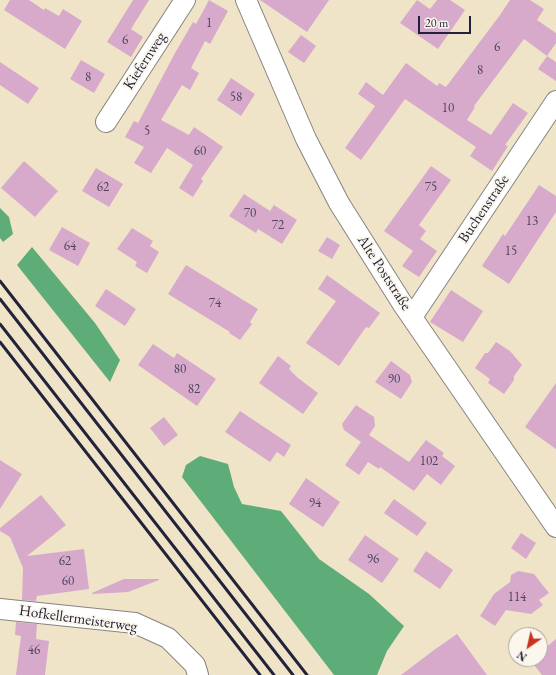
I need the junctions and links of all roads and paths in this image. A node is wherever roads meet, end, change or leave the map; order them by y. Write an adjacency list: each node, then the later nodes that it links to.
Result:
1 (185, 0): 4 (street, Kiefernweg)
2 (246, 0): 5 (street, Alte Poststraße)
3 (556, 101): 5 (street, Buchenstraße)
4 (106, 122)
5 (412, 317): 6 (street, Alte Poststraße)
6 (550, 504): 7 (street, Alte Poststraße)
7 (556, 527)
8 (5, 609): 9 (street, Hofkellermeisterweg)
9 (198, 675)

